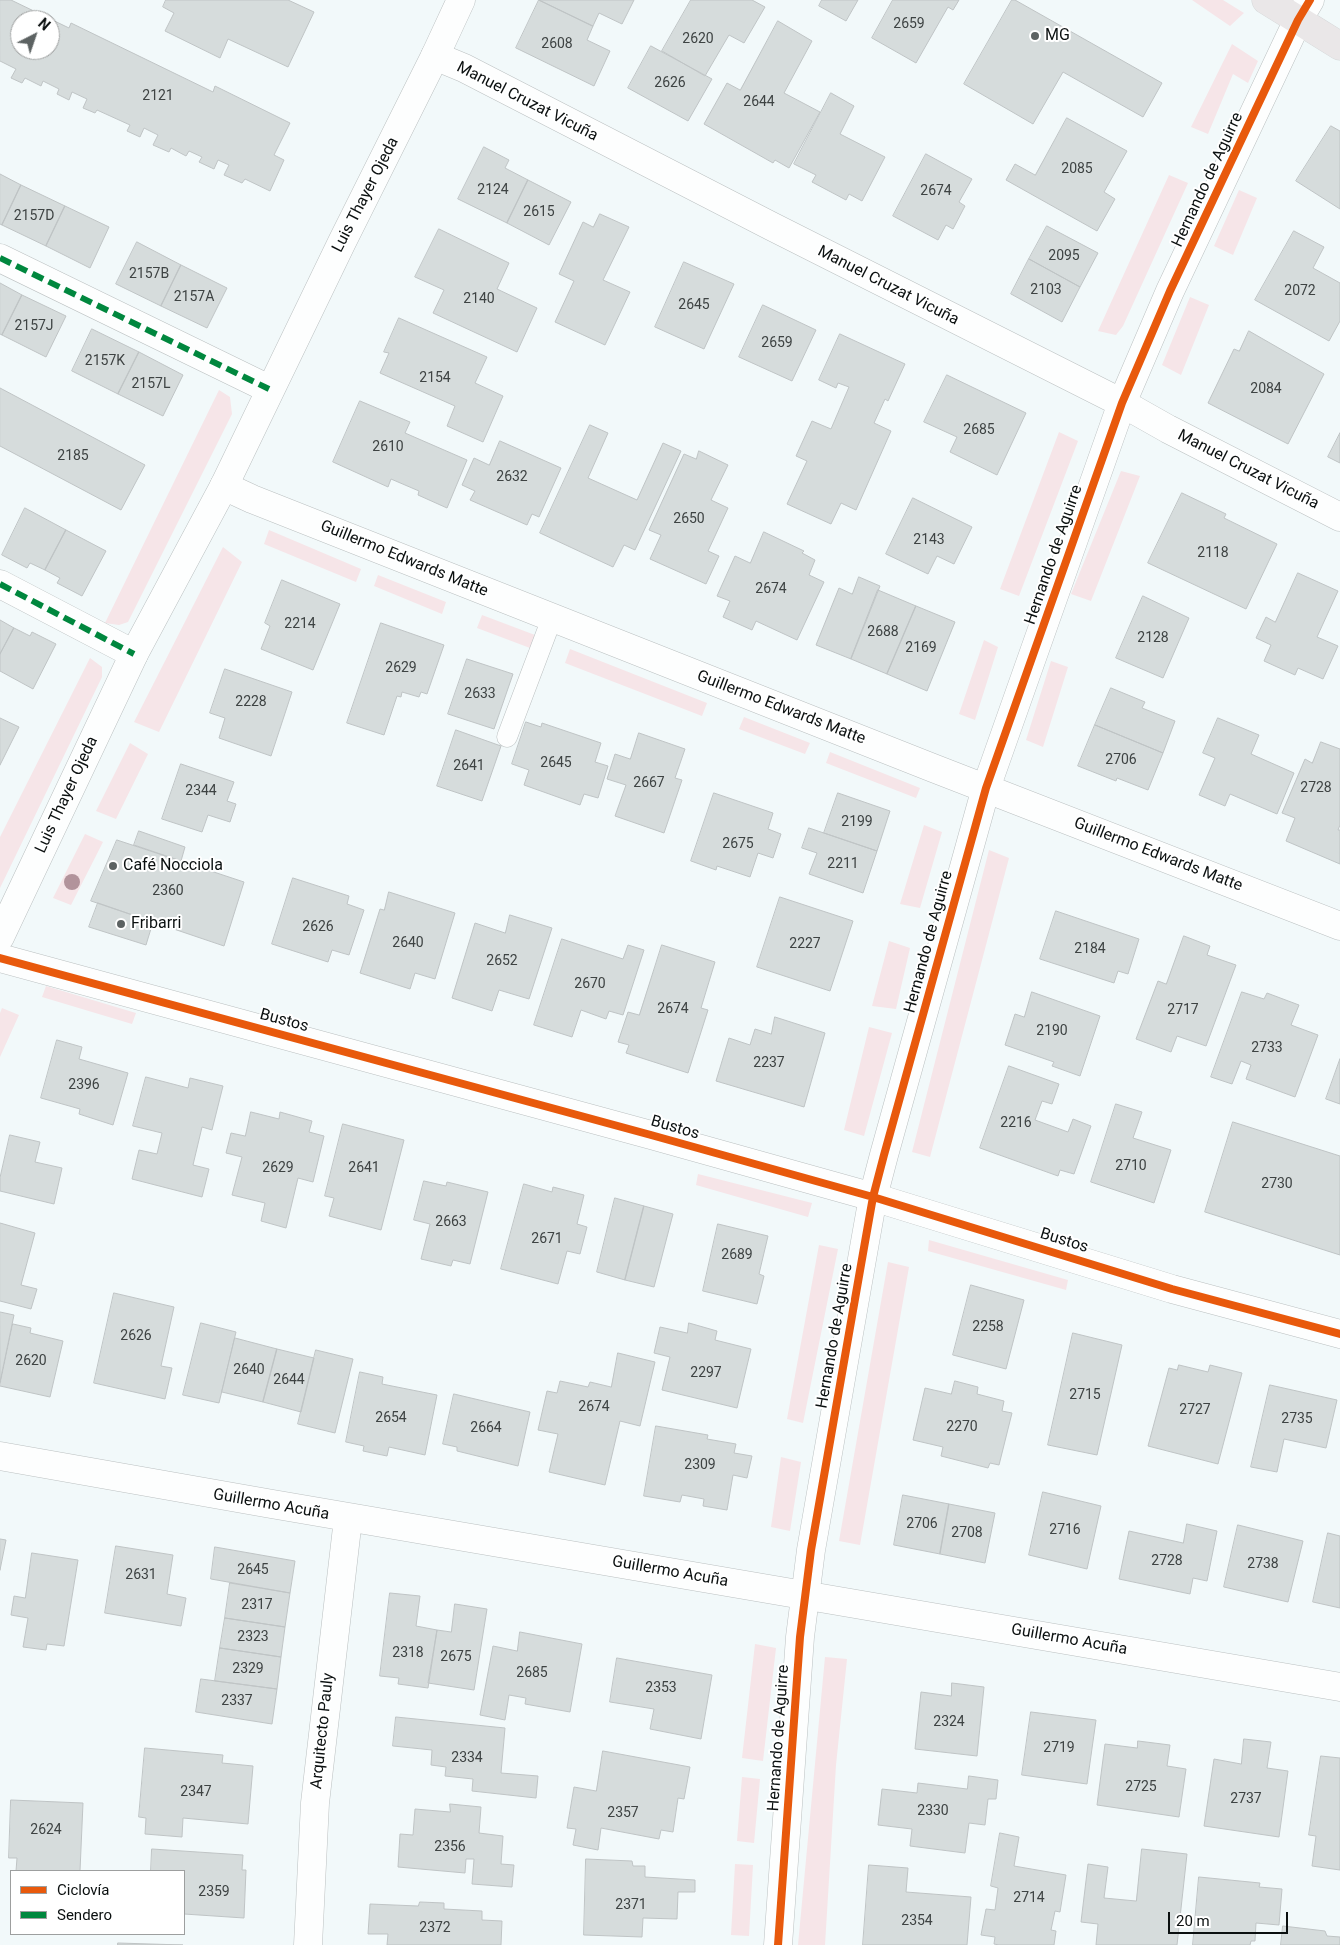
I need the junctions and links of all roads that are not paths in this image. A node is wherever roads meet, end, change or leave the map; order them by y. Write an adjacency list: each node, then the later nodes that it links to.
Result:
1 (461, 0): 5 (street, Luis Thayer Ojeda)
2 (1266, 0): 3 (main road)
3 (1304, 10): 4 (main road); 8 (street, Hernando de Aguirre)
4 (1340, 46)
5 (435, 56): 7 (street, Luis Thayer Ojeda); 8 (street, Manuel Cruzat Vicuña)
6 (0, 258): 7 (street)
7 (269, 389): 9 (street, Luis Thayer Ojeda)
8 (1122, 403): 10 (street, Manuel Cruzat Vicuña); 15 (street, Hernando de Aguirre)
9 (224, 486): 12 (street, Guillermo Edwards Matte); 13 (street, Luis Thayer Ojeda)
10 (1340, 517)
11 (0, 584): 13 (street)
12 (552, 618): 14 (lane); 15 (street, Guillermo Edwards Matte)
13 (134, 654): 17 (street, Luis Thayer Ojeda)
14 (507, 737)
15 (986, 788): 16 (street, Guillermo Edwards Matte); 19 (street, Hernando de Aguirre)
16 (1340, 926)
17 (0, 937)
18 (0, 958): 19 (street, Bustos)
19 (873, 1197): 20 (street, Bustos); 23 (street, Hernando de Aguirre)
20 (1340, 1334)
21 (0, 1456): 22 (street, Guillermo Acuña)
22 (348, 1518): 23 (street, Guillermo Acuña); 25 (street, Arquitecto Pauly)
23 (806, 1595): 24 (street, Guillermo Acuña); 26 (street, Hernando de Aguirre)
24 (1340, 1686)
25 (308, 1945)
26 (778, 1945)

